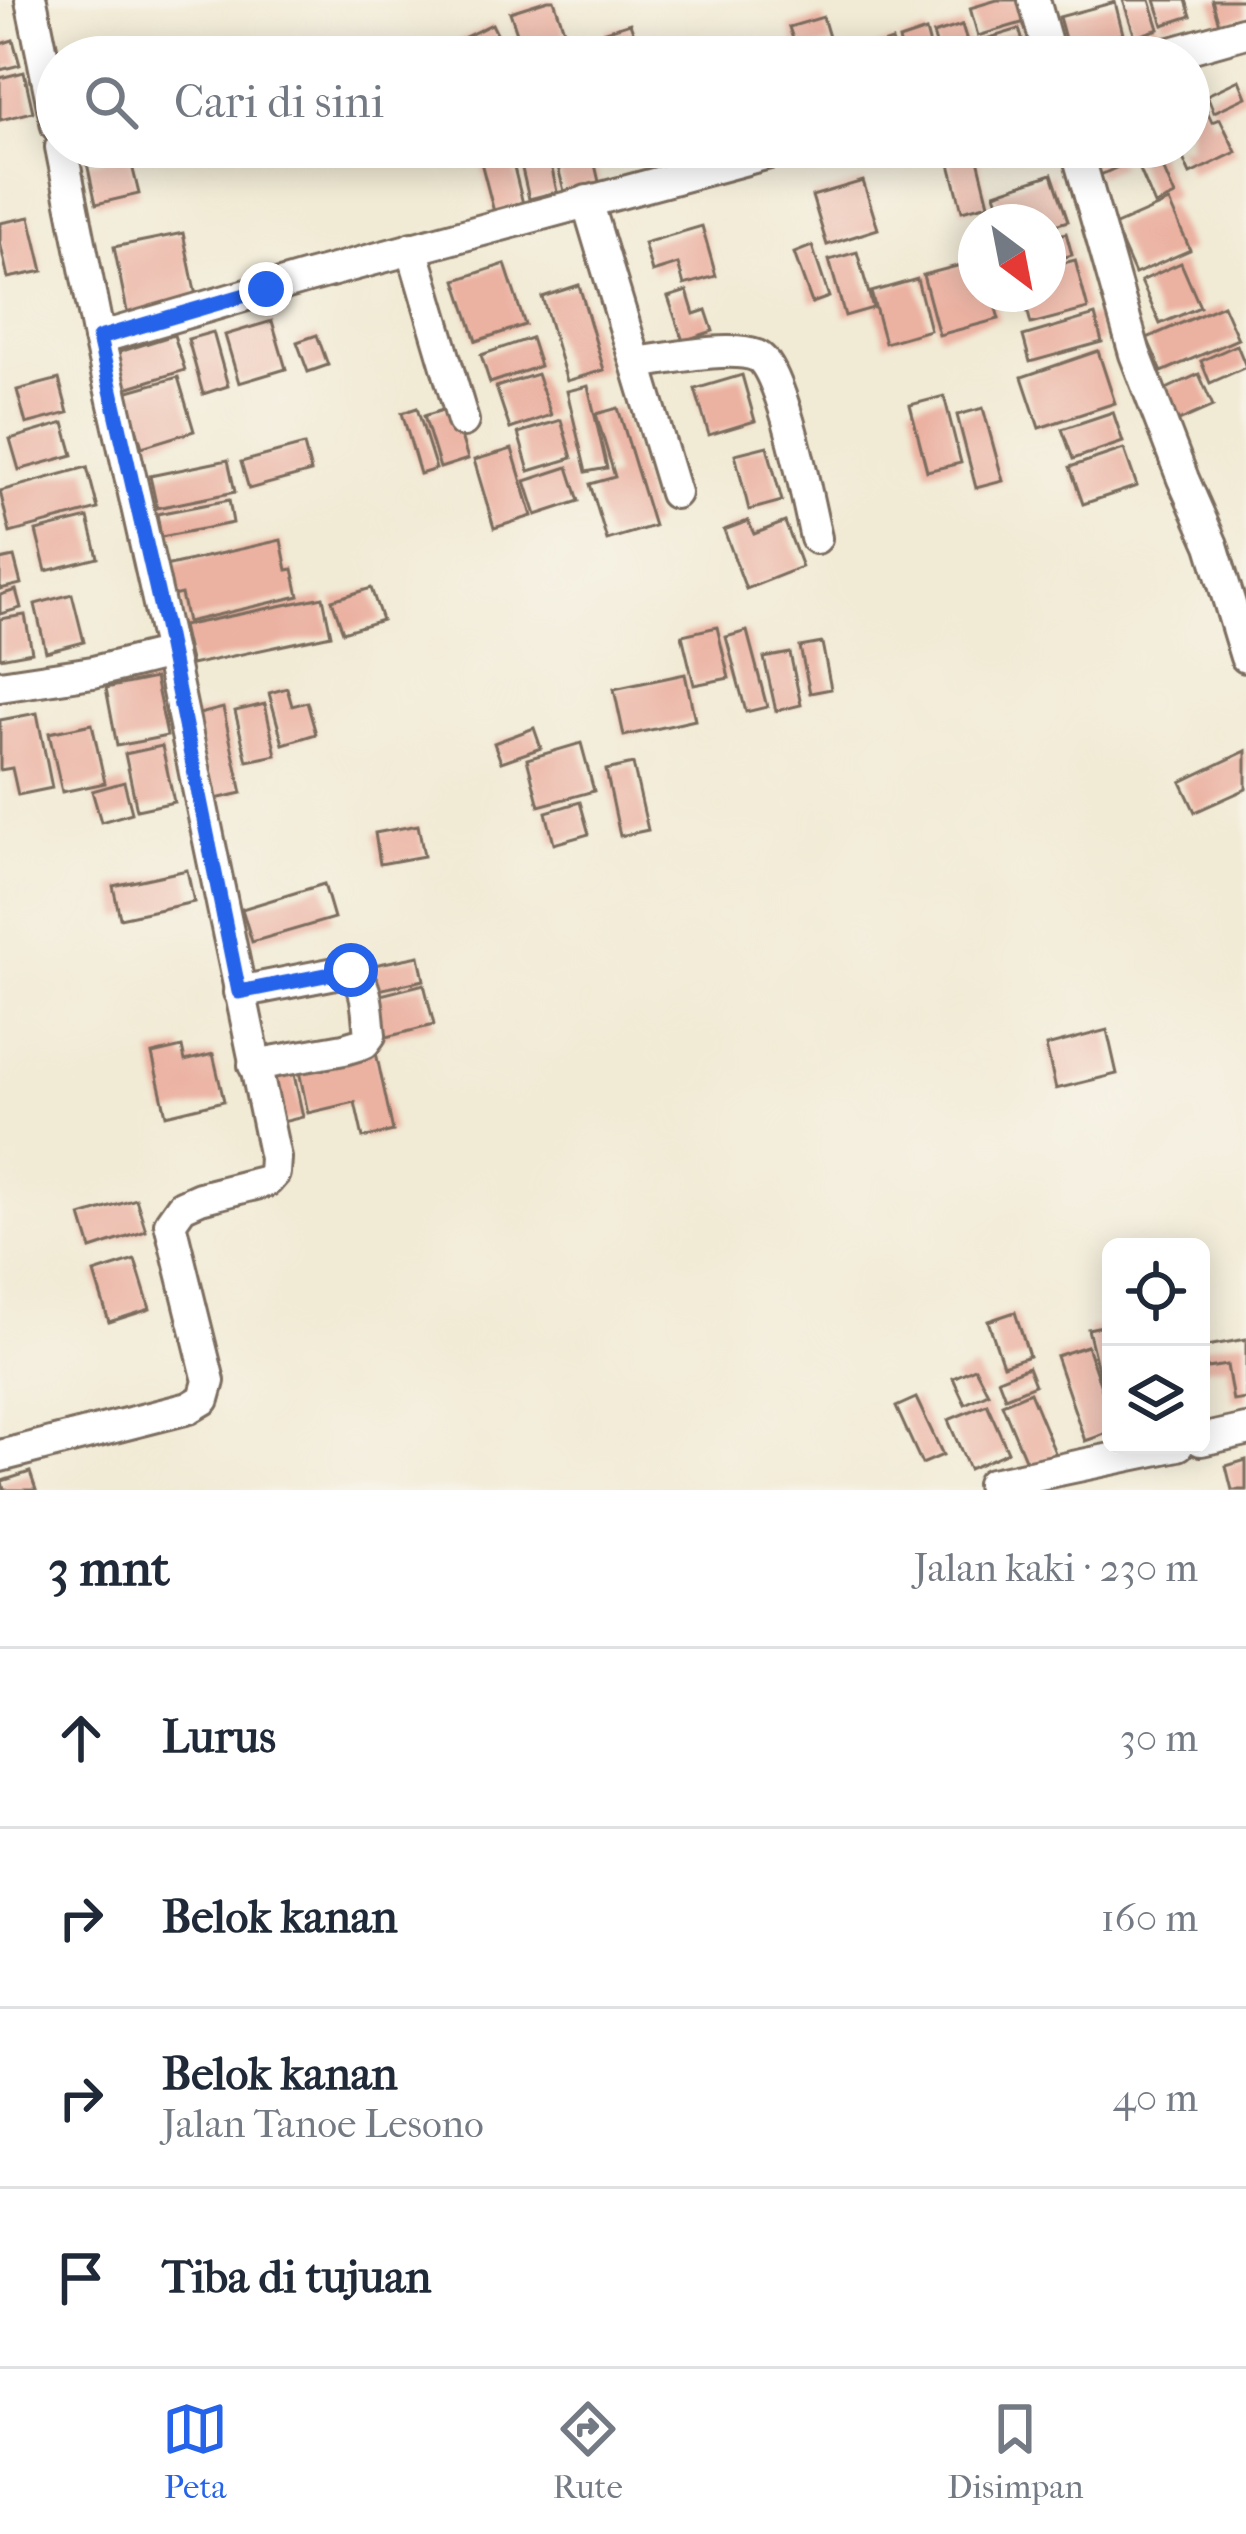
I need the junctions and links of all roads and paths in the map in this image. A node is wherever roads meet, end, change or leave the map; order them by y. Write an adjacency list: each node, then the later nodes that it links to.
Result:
1 (31, 0): 4 (street)
2 (1034, 0): 5 (street)
3 (1246, 32): 6 (street)
4 (38, 36)
5 (1045, 36)
6 (1210, 42)
7 (65, 168): 12 (street)
8 (712, 168): 10 (street)
9 (1082, 168): 18 (street)
10 (587, 201): 11 (street); 13 (street)
11 (412, 248): 12 (street); 14 (street)
12 (99, 338): 17 (street)
13 (637, 363): 15 (street); 16 (street)
14 (464, 421)
15 (675, 493)
16 (816, 538)
17 (170, 653): 19 (street); 20 (street)
18 (1246, 657)
19 (0, 686)
20 (239, 992): 21 (street); 21 (street)
21 (254, 1065): 25 (street)
22 (1246, 1430): 23 (street)
23 (1210, 1438)
24 (1135, 1454): 26 (street)
25 (0, 1456)
26 (992, 1484)

